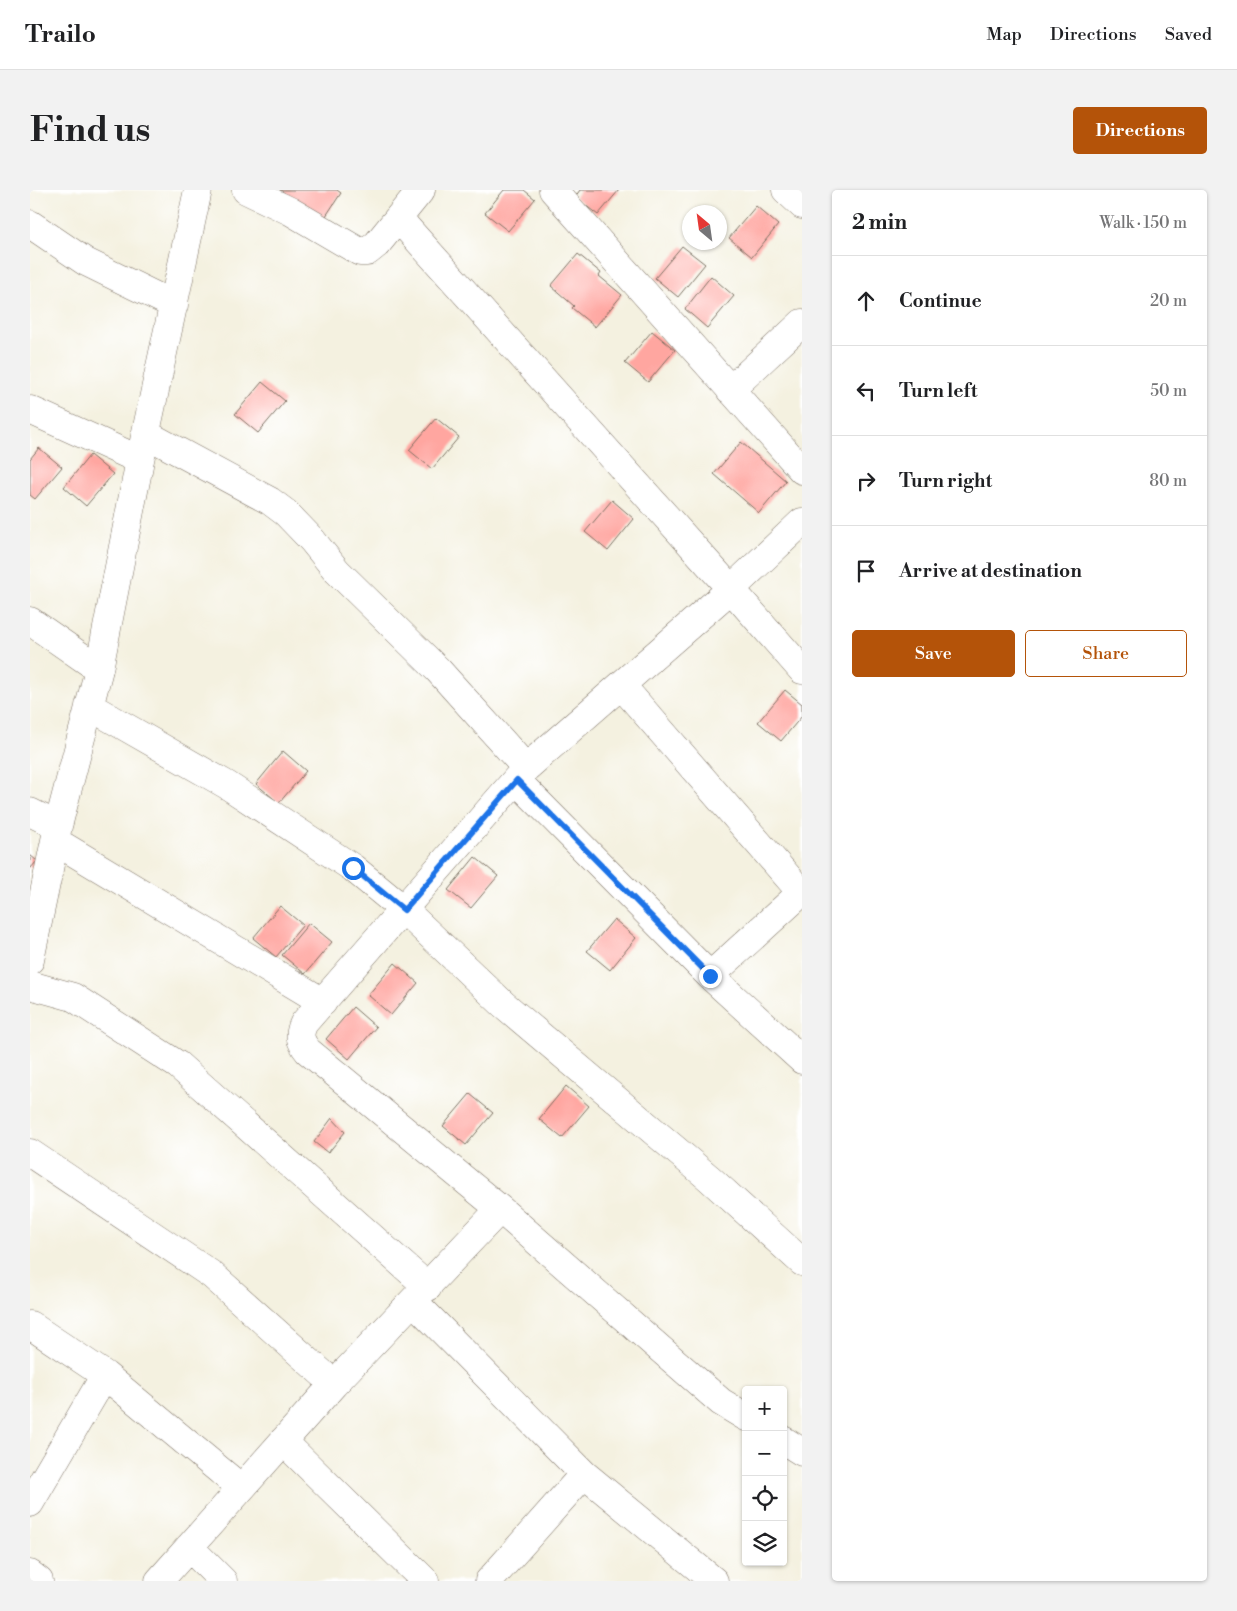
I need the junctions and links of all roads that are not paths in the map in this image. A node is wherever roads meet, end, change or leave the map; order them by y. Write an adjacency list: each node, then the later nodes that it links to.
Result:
1 (198, 190): 9 (street)
2 (246, 190): 7 (street)
3 (421, 190): 7 (street)
4 (553, 190): 11 (street)
5 (786, 190): 6 (street)
6 (802, 205)
7 (399, 219): 16 (street)
8 (30, 224): 9 (street)
9 (174, 305): 13 (street)
10 (802, 323): 11 (street)
11 (730, 390): 14 (street)
12 (30, 410): 13 (street)
13 (143, 447): 18 (street); 22 (street)
14 (802, 470)
15 (802, 522): 16 (street)
16 (731, 589): 19 (street); 20 (street)
17 (30, 621): 18 (street)
18 (99, 669): 21 (street)
19 (802, 670)
20 (622, 686): 22 (street); 25 (street)
21 (89, 706): 24 (street); 26 (street)
22 (522, 774): 26 (street); 28 (street)
23 (30, 812): 24 (street)
24 (57, 834): 27 (street); 30 (street)
25 (802, 892): 28 (street)
26 (404, 910): 30 (street); 34 (street)
27 (30, 960)
28 (710, 976): 31 (street)
29 (30, 985): 35 (street)
30 (323, 1002): 33 (street)
31 (802, 1060)
32 (30, 1153): 38 (street)
33 (500, 1209): 35 (street); 39 (street)
34 (802, 1262)
35 (421, 1294): 38 (street); 43 (street)
36 (30, 1325): 37 (street)
37 (105, 1375): 44 (street); 45 (street)
38 (334, 1384): 40 (street)
39 (742, 1415)
40 (283, 1440): 44 (street); 51 (street)
41 (787, 1443): 42 (street)
42 (802, 1452)
43 (584, 1474): 52 (street); 53 (street)
44 (241, 1488): 46 (street)
45 (30, 1503)
46 (189, 1547): 49 (street); 50 (street)
47 (30, 1574): 48 (street)
48 (39, 1581)
49 (159, 1581)
50 (224, 1581)
51 (424, 1581)
52 (488, 1581)
53 (714, 1581)

